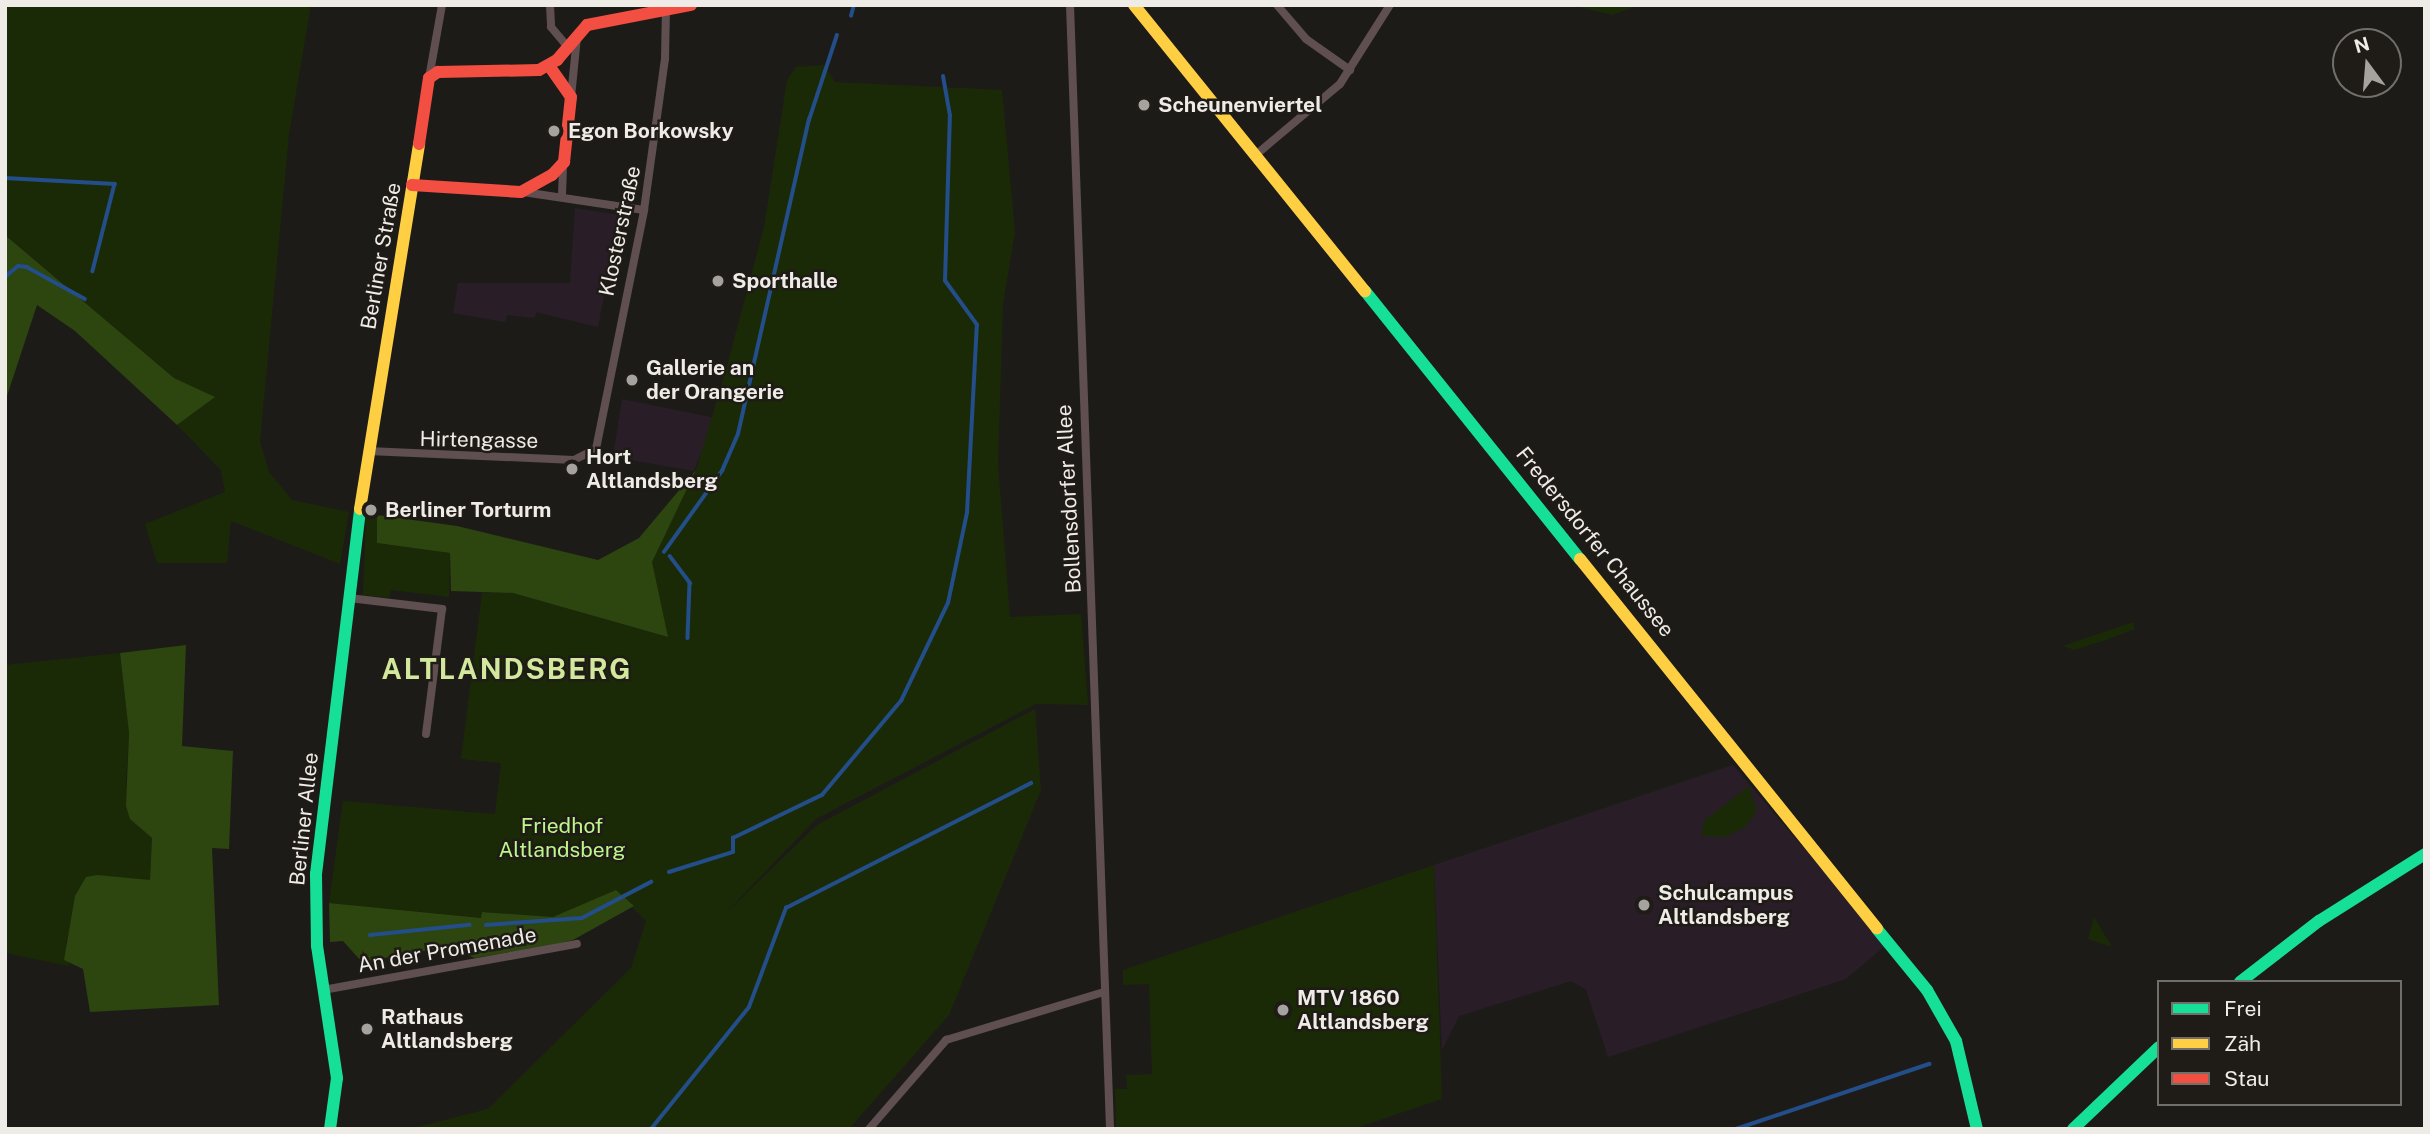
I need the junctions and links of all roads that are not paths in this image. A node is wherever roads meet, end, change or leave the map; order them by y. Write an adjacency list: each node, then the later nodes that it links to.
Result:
1 (442, 5): 13 (street, Berliner Straße)
2 (550, 5): 10 (street)
3 (691, 5): 8 (main road)
4 (1070, 5): 30 (street, Bollensdorfer Allee)
5 (1134, 5): 15 (main road, Fredersdorfer Chaussee)
6 (1277, 5): 12 (street)
7 (1390, 5): 12 (street)
8 (673, 7): 9 (main road); 20 (street, Klosterstraße)
9 (578, 33): 10 (main road); 14 (street)
10 (567, 46): 11 (main road)
11 (550, 67): 13 (main road); 14 (main road)
12 (1350, 70): 15 (street)
13 (429, 78): 17 (main road, Berliner Straße)
14 (571, 97): 16 (main road)
15 (1258, 153): 35 (main road, Fredersdorfer Chaussee)
16 (564, 162): 18 (main road); 19 (street)
17 (412, 185): 18 (main road); 21 (main road, Berliner Straße)
18 (521, 192): 19 (street)
19 (562, 195): 20 (street)
20 (644, 210): 22 (street, Klosterstraße)
21 (368, 451): 22 (street, Hirtengasse); 23 (main road, Berliner Straße)
22 (590, 457)
23 (359, 513): 24 (main road, Berliner Allee)
24 (349, 598): 25 (street); 29 (main road, Berliner Allee)
25 (426, 734)
26 (2425, 854): 28 (main road)
27 (577, 944): 29 (street, An der Promenade)
28 (2243, 980)
29 (323, 990): 32 (main road, Berliner Allee)
30 (1104, 992): 33 (street); 34 (street, Bollensdorfer Allee)
31 (2157, 1049): 36 (main road)
32 (330, 1129)
33 (869, 1129)
34 (1110, 1129)
35 (1977, 1129)
36 (2073, 1129)

